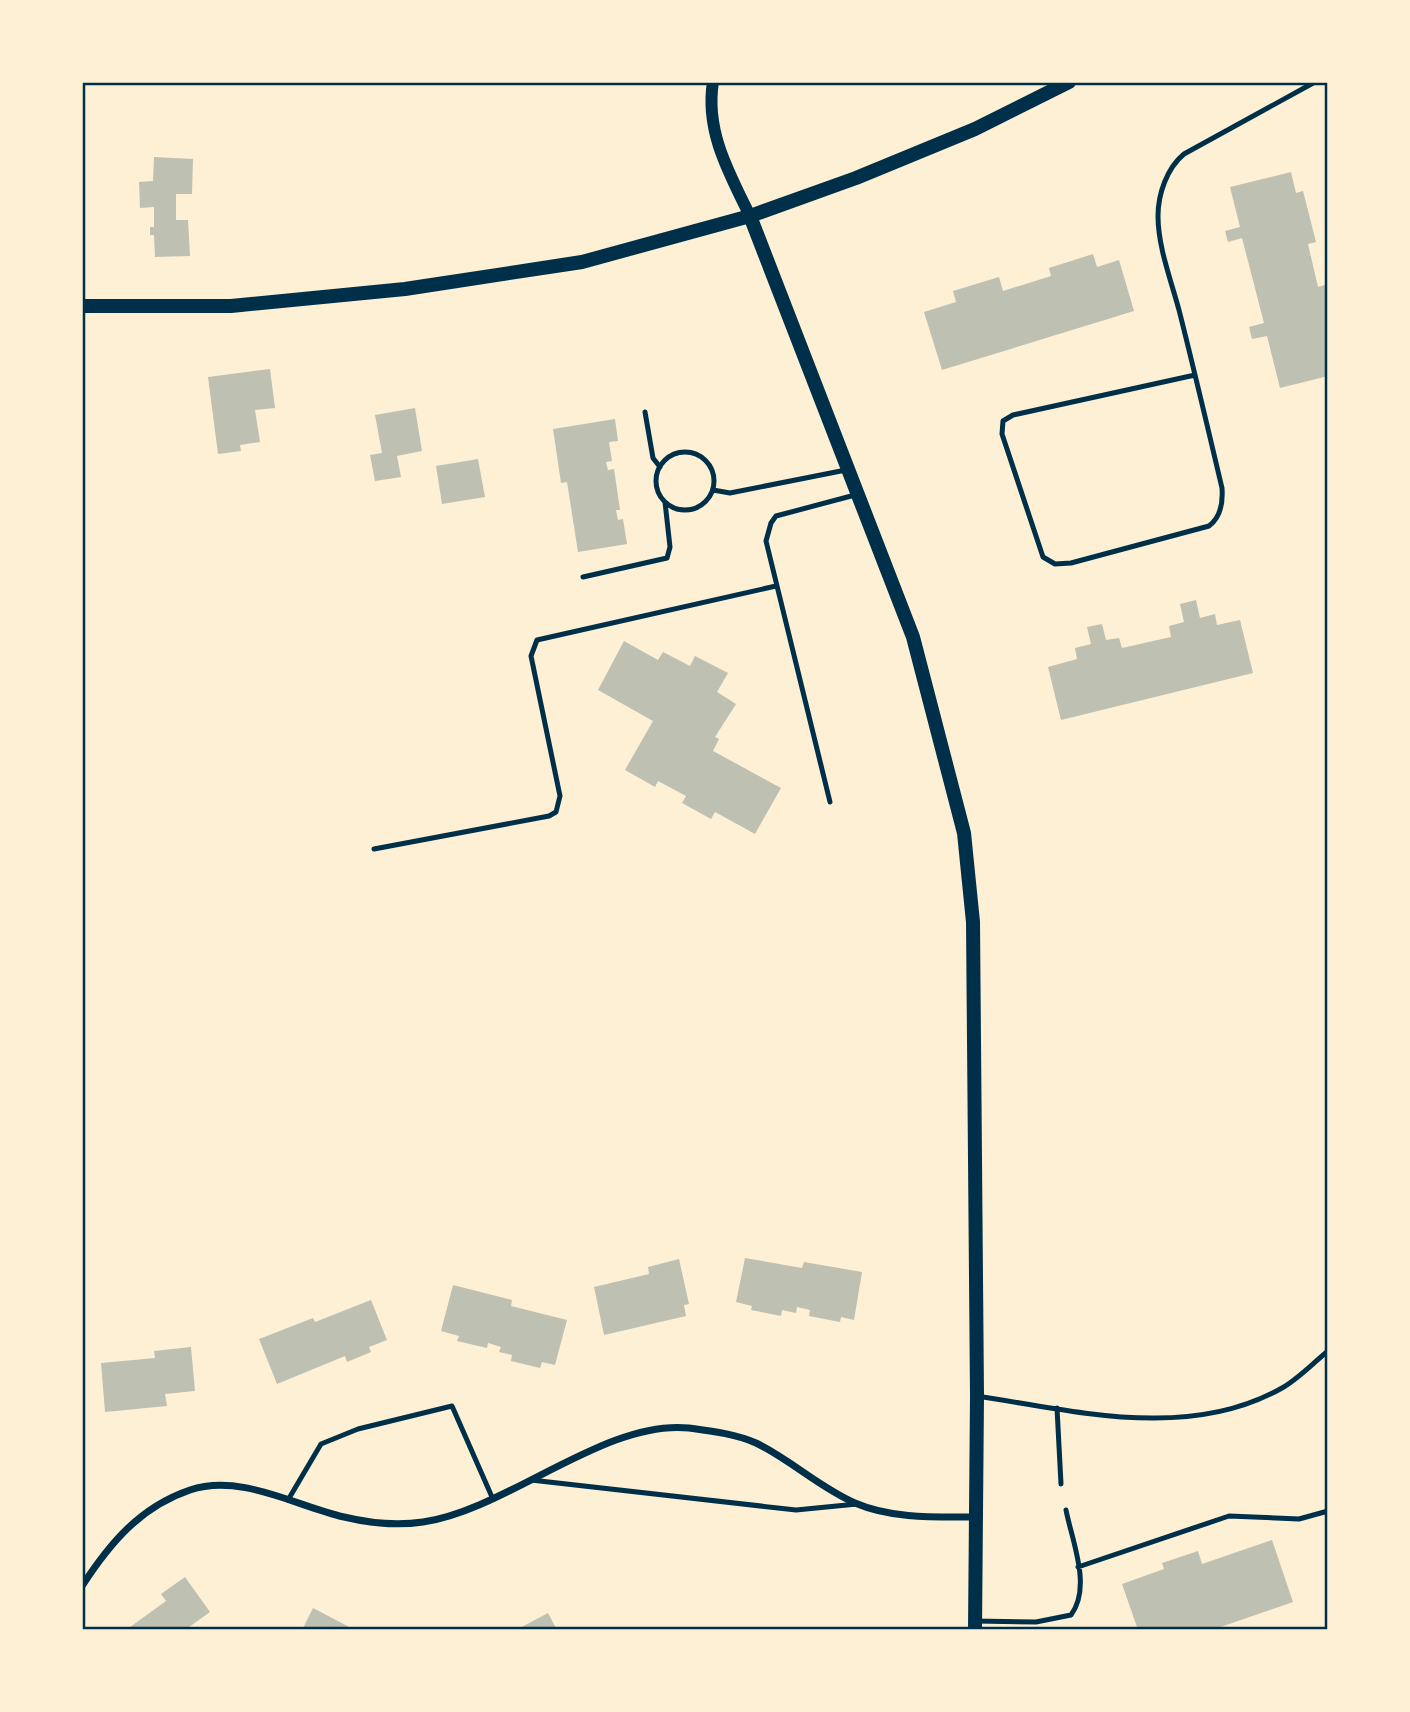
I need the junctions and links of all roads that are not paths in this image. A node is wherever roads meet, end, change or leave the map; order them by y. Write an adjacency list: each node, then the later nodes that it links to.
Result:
1 (713, 82): 4 (street)
2 (1069, 82): 4 (main road)
3 (1315, 82): 6 (lane)
4 (750, 216): 5 (main road); 9 (main road)
5 (82, 306)
6 (1195, 375): 6 (lane)
7 (645, 412): 8 (lane)
8 (660, 467): 10 (lane); 12 (lane)
9 (849, 469): 10 (lane); 11 (main road)
10 (713, 490): 12 (lane)
11 (858, 495): 14 (lane); 18 (main road)
12 (666, 502): 13 (lane)
13 (583, 576)
14 (776, 586): 15 (lane); 16 (lane)
15 (830, 802)
16 (374, 849)
17 (1328, 1351): 19 (lane)
18 (977, 1396): 19 (lane); 27 (main road)
19 (1057, 1408): 21 (lane)
20 (531, 1480): 22 (street); 24 (lane); 24 (street)
21 (1061, 1484)
22 (492, 1497): 23 (street); 23 (lane)
23 (288, 1501): 29 (street)
24 (857, 1504): 27 (street)
25 (1066, 1510): 28 (lane)
26 (1328, 1511): 28 (lane)
27 (976, 1517): 30 (main road)
28 (1078, 1567): 30 (lane)
29 (82, 1586)
30 (975, 1625)

